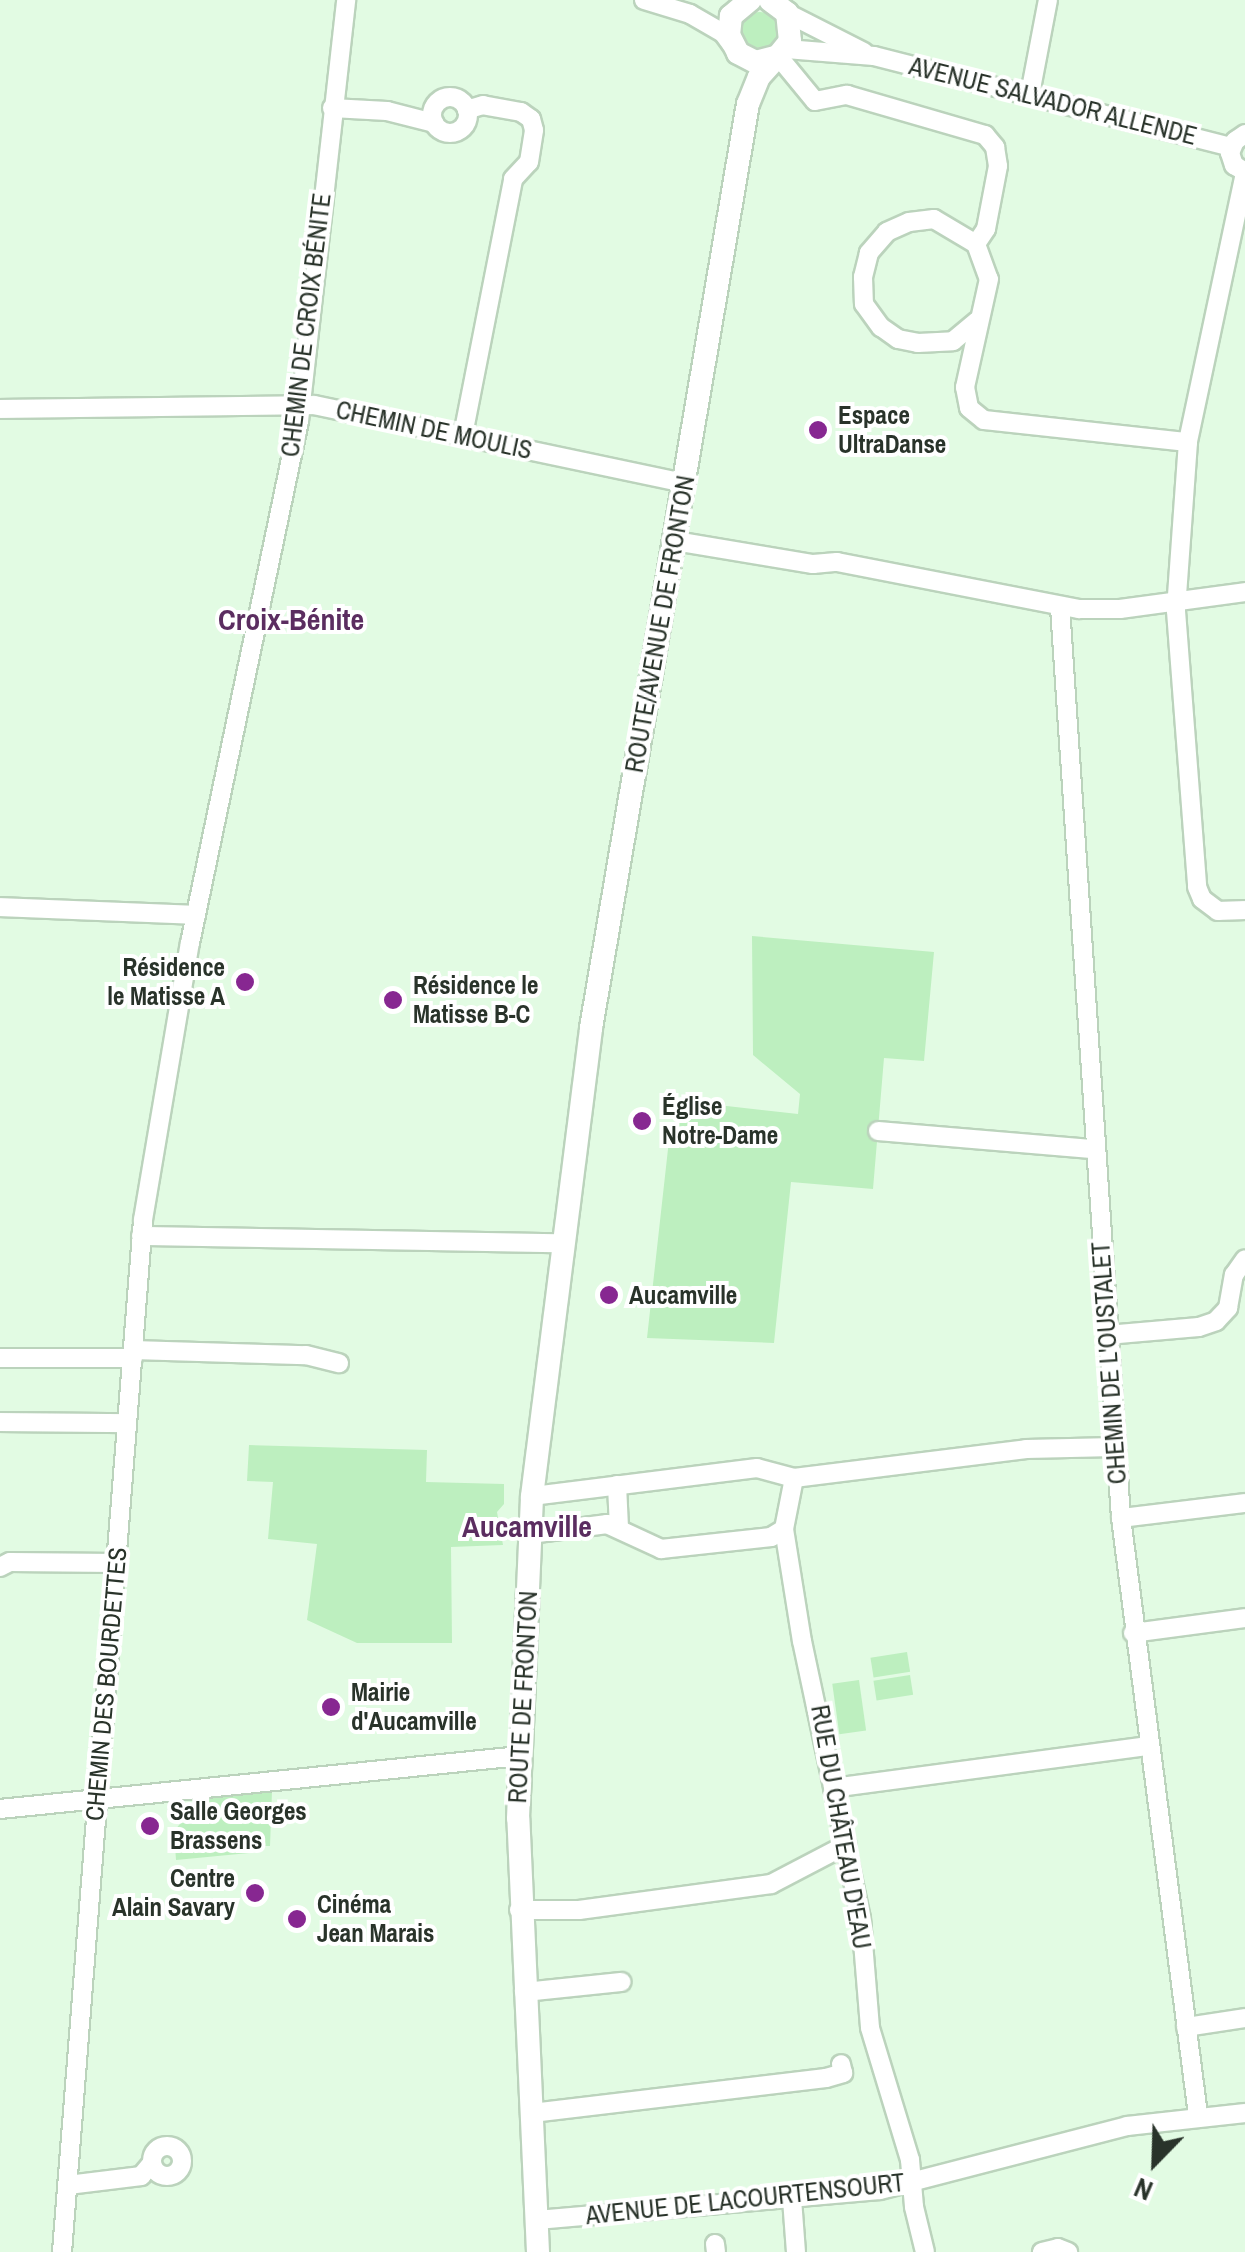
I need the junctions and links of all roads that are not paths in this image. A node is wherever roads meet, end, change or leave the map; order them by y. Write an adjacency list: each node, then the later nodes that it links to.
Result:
1 (346, 0): 14 (street, CHEMIN DE CROIX BÉNITE)
2 (644, 0): 6 (street)
3 (1048, 0): 11 (street)
4 (744, 4): 6 (street); 7 (main road)
5 (779, 5): 8 (main road); 10 (street, AVENUE SALVADOR ALLENDE)
6 (690, 14): 7 (street)
7 (735, 48): 8 (main road); 13 (main road)
8 (780, 54): 9 (street, AVENUE SALVADOR ALLENDE); 12 (street); 13 (main road)
9 (828, 54): 10 (street, AVENUE SALVADOR ALLENDE); 12 (street)
10 (874, 56): 11 (street, AVENUE SALVADOR ALLENDE)
11 (1030, 94): 15 (street, AVENUE SALVADOR ALLENDE)
12 (815, 101): 17 (street)
13 (748, 104): 23 (main road, ROUTE/AVENUE DE FRONTON)
14 (332, 108): 19 (street, CHEMIN DE CROIX BÉNITE); 21 (street)
15 (1238, 140): 16 (street)
16 (1245, 173): 22 (street)
17 (976, 244): 18 (street); 18 (street)
18 (977, 321): 22 (street)
19 (301, 404): 20 (street, CHEMIN DE MOULIS); 21 (street, CHEMIN DE MOULIS); 30 (street, CHEMIN DE CROIX BÉNITE)
20 (0, 409)
21 (463, 435): 23 (street, CHEMIN DE MOULIS)
22 (1188, 442): 26 (street)
23 (685, 483): 24 (main road, ROUTE/AVENUE DE FRONTON)
24 (675, 541): 27 (street); 33 (main road, ROUTE/AVENUE DE FRONTON)
25 (1245, 592): 26 (street)
26 (1178, 600): 27 (street); 29 (street)
27 (1060, 607): 34 (street, CHEMIN DE L'OUSTALET)
28 (0, 907): 30 (street)
29 (1245, 910)
30 (196, 915): 31 (street, CHEMIN DE CROIX BÉNITE)
31 (159, 1118): 35 (street, CHEMIN DES BOURDETTES)
32 (878, 1130): 34 (street)
33 (574, 1144): 36 (main road, ROUTE DE FRONTON)
34 (1094, 1149): 38 (street, CHEMIN DE L'OUSTALET)
35 (141, 1236): 36 (street); 39 (street, CHEMIN DES BOURDETTES)
36 (562, 1243): 47 (main road, ROUTE DE FRONTON)
37 (1245, 1258): 38 (street)
38 (1108, 1335): 44 (street, CHEMIN DE L'OUSTALET)
39 (133, 1354): 40 (street); 41 (street); 43 (street, CHEMIN DES BOURDETTES)
40 (0, 1358)
41 (339, 1363)
42 (0, 1422): 43 (street)
43 (126, 1423): 53 (street, CHEMIN DES BOURDETTES)
44 (1115, 1447): 45 (street); 49 (street, CHEMIN DE L'OUSTALET)
45 (794, 1478): 46 (street); 51 (street)
46 (617, 1486): 47 (street); 50 (street)
47 (532, 1496): 52 (main road, ROUTE DE FRONTON)
48 (1245, 1503): 49 (street)
49 (1121, 1518): 56 (street, CHEMIN DE L'OUSTALET)
50 (618, 1528): 51 (street); 52 (street)
51 (784, 1529): 59 (street, RUE DU CHÂTEAU D'EAU)
52 (530, 1534): 58 (main road, ROUTE DE FRONTON)
53 (116, 1563): 54 (street); 60 (street, CHEMIN DES BOURDETTES)
54 (0, 1567)
55 (1245, 1618): 56 (street)
56 (1133, 1633): 57 (street, CHEMIN DE L'OUSTALET)
57 (1147, 1746): 59 (street); 67 (street, CHEMIN DE L'OUSTALET)
58 (520, 1756): 60 (street); 63 (main road, ROUTE DE FRONTON)
59 (833, 1788): 62 (street, RUE DU CHÂTEAU D'EAU)
60 (99, 1799): 61 (street); 74 (street, CHEMIN DES BOURDETTES)
61 (0, 1809)
62 (846, 1844): 63 (street); 73 (street, RUE DU CHÂTEAU D'EAU)
63 (519, 1910): 65 (main road, ROUTE DE FRONTON)
64 (621, 1982): 65 (street)
65 (524, 1992): 70 (main road, ROUTE DE FRONTON)
66 (1245, 2018): 67 (street)
67 (1186, 2027): 71 (street, CHEMIN DE L'OUSTALET)
68 (841, 2064): 70 (street)
69 (1245, 2112): 71 (street, AVENUE DE LACOURTENSOURT)
70 (532, 2113): 76 (main road, ROUTE DE FRONTON)
71 (1198, 2115): 73 (street, AVENUE DE LACOURTENSOURT)
72 (151, 2164): 74 (street)
73 (911, 2183): 75 (street, AVENUE DE LACOURTENSOURT); 80 (street, RUE DU CHÂTEAU D'EAU)
74 (68, 2185): 77 (street, CHEMIN DES BOURDETTES)
75 (792, 2199): 76 (street, AVENUE DE LACOURTENSOURT); 79 (street)
76 (537, 2220): 78 (main road, ROUTE DE FRONTON)
77 (62, 2252)
78 (538, 2252)
79 (796, 2252)
80 (925, 2252)
81 (1042, 2252): 82 (street)
82 (1068, 2252)

